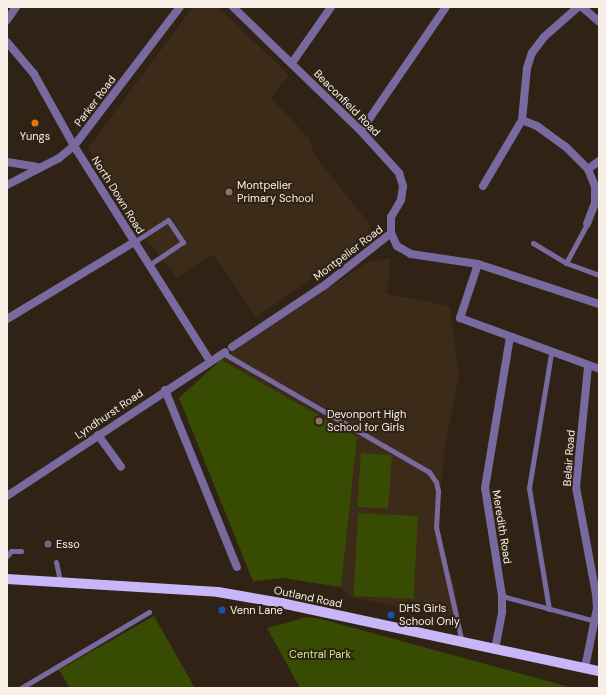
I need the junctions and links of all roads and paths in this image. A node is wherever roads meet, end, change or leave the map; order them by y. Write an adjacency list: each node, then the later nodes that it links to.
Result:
1 (16, 7): 8 (street)
2 (180, 7): 14 (street, Parker Road)
3 (233, 7): 11 (street, Beaconfield Road)
4 (331, 7): 11 (street)
5 (446, 7): 13 (street)
6 (578, 7): 12 (street)
7 (582, 7): 9 (street)
8 (7, 20)
9 (599, 22)
10 (9, 46): 14 (street, North Down Road)
11 (292, 63): 13 (street, Beaconfield Road)
12 (522, 120): 18 (street); 20 (street)
13 (361, 131): 22 (street, Beaconfield Road)
14 (74, 146): 17 (street, Parker Road); 23 (street, North Down Road)
15 (599, 161): 18 (street)
16 (7, 162): 17 (street)
17 (37, 167): 19 (street, Parker Road)
18 (588, 169): 21 (street)
19 (7, 185)
20 (483, 186)
21 (587, 224): 25 (lane)
22 (391, 233): 26 (street, Montpelier Road); 32 (street, Montpelier Road)
23 (134, 242): 27 (street, North Down Road); 27 (lane); 30 (street)
24 (533, 243): 25 (lane)
25 (566, 263): 28 (lane)
26 (478, 264): 29 (street, Montpelier Road); 31 (street)
27 (149, 265): 34 (street, North Down Road)
28 (599, 275)
29 (599, 304)
30 (7, 319)
31 (510, 337): 33 (street); 47 (street, Meredith Road)
32 (227, 351): 34 (street, Lyndhurst Road); 51 (lane)
33 (551, 353): 35 (street); 48 (lane)
34 (210, 361): 37 (street, Lyndhurst Road)
35 (588, 367): 36 (street); 50 (street, Belair Road)
36 (599, 369)
37 (165, 390): 38 (street, Lyndhurst Road); 44 (street)
38 (98, 434): 39 (street); 40 (street, Lyndhurst Road)
39 (121, 467)
40 (7, 496)
41 (21, 551): 42 (lane)
42 (7, 556)
43 (56, 562): 46 (lane)
44 (237, 567)
45 (7, 579): 46 (main road, Outland Road)
46 (60, 581): 51 (main road, Outland Road)
47 (502, 596): 48 (lane); 52 (street, Meredith Road)
48 (548, 608): 50 (lane)
49 (149, 612): 55 (lane)
50 (597, 621): 53 (street, Belair Road)
51 (462, 642): 52 (main road, Outland Road)
52 (495, 649): 53 (main road, Outland Road)
53 (585, 668): 54 (main road, Outland Road)
54 (599, 671)
55 (21, 688)

